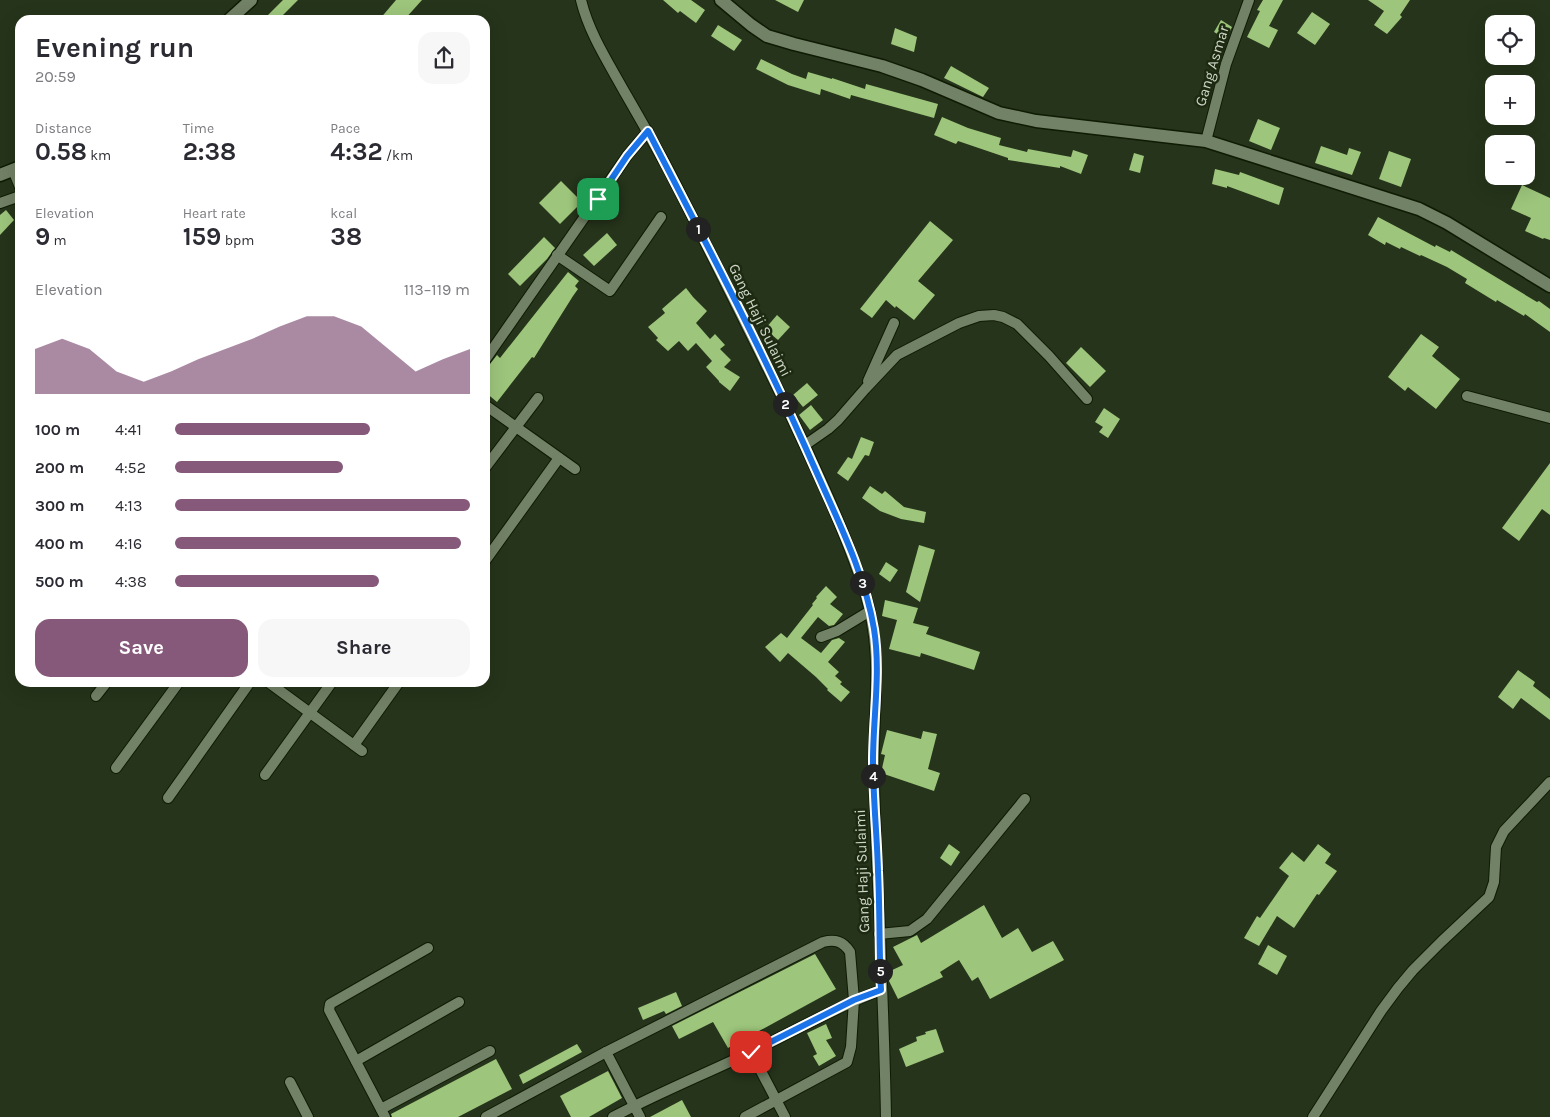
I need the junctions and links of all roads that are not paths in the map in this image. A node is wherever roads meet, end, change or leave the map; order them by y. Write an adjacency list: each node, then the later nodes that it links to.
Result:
1 (250, 0): 5 (street)
2 (581, 0): 6 (street, Gang Haji Sulaimi)
3 (721, 0): 7 (street)
4 (1249, 0): 7 (street, Gang Asmar)
5 (234, 15)
6 (648, 131): 13 (street); 24 (street, Gang Haji Sulaimi)
7 (1206, 141): 14 (street)
8 (0, 174): 9 (street)
9 (15, 176)
10 (15, 198): 11 (street)
11 (0, 203)
12 (661, 217): 13 (street)
13 (558, 255): 16 (street)
14 (1550, 286)
15 (894, 323): 17 (street)
16 (490, 353)
17 (865, 389): 20 (street); 24 (street)
18 (1467, 396): 22 (street)
19 (538, 398): 23 (street)
20 (1086, 399)
21 (490, 409): 23 (street)
22 (1550, 418)
23 (516, 427): 25 (street); 26 (street)
24 (805, 445): 29 (street, Gang Haji Sulaimi)
25 (558, 458): 27 (street); 28 (street)
26 (490, 461)
27 (575, 469)
28 (490, 554)
29 (870, 611): 30 (street); 44 (street, Gang Haji Sulaimi)
30 (821, 636)
31 (102, 687): 37 (street)
32 (175, 687): 39 (street)
33 (246, 687): 42 (street)
34 (275, 687): 38 (street)
35 (329, 687): 38 (street)
36 (395, 687): 38 (street)
37 (96, 696)
38 (311, 713): 40 (street)
39 (116, 768)
40 (265, 775)
41 (1550, 782): 64 (street)
42 (168, 798)
43 (1024, 799): 44 (street)
44 (879, 934): 46 (street, Gang Haji Sulaimi)
45 (428, 948): 52 (street)
46 (881, 990): 47 (street); 63 (street, Gang Haji Sulaimi)
47 (854, 1000): 50 (street); 51 (street); 54 (street)
48 (459, 1002): 52 (street)
49 (490, 1051): 56 (street)
50 (606, 1052): 55 (street); 58 (street)
51 (751, 1052): 54 (street); 55 (street)
52 (356, 1060): 56 (street)
53 (290, 1082): 57 (street)
54 (777, 1101): 61 (street); 62 (street)
55 (635, 1106): 59 (street); 60 (street)
56 (383, 1113)
57 (308, 1117)
58 (486, 1117)
59 (614, 1117)
60 (640, 1117)
61 (745, 1117)
62 (785, 1117)
63 (886, 1117)
64 (1313, 1117)

